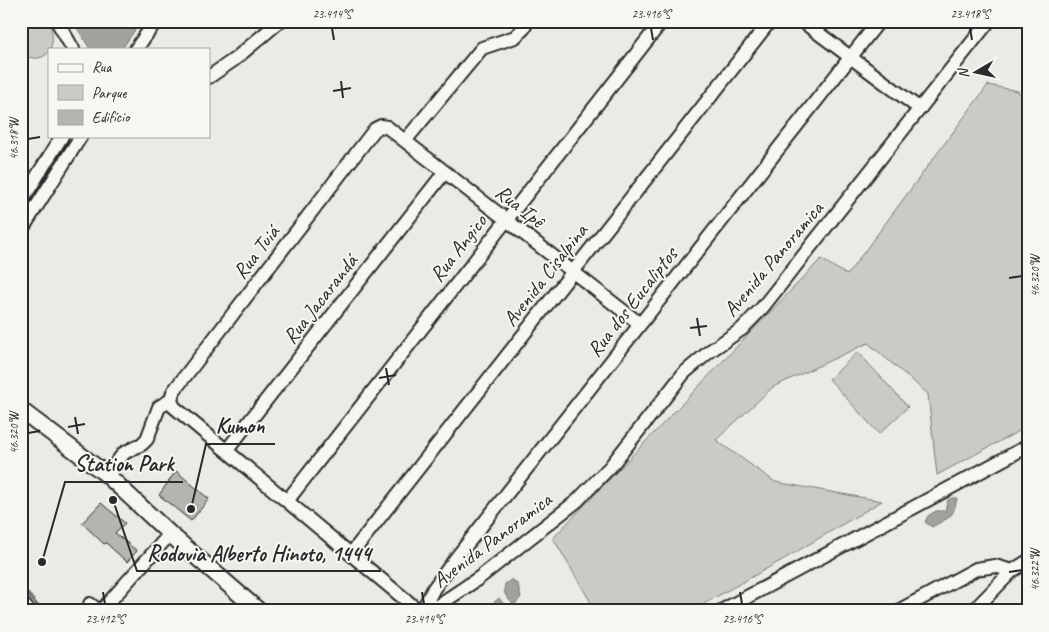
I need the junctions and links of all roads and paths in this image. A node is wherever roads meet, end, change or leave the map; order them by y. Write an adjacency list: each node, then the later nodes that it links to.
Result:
1 (57, 21): 10 (street)
2 (156, 21): 11 (street)
3 (280, 21): 13 (street)
4 (527, 21): 18 (street)
5 (662, 21): 21 (street, Rua Angico)
6 (770, 21): 23 (street, Avenida Cisalpina)
7 (802, 21): 12 (street)
8 (879, 21): 12 (street, Rua dos Eucaliptos)
9 (989, 21): 14 (street, Avenida Panoramica)
10 (72, 48)
11 (137, 48)
12 (850, 58): 14 (street); 24 (street, Rua dos Eucaliptos)
13 (210, 76)
14 (920, 109): 40 (street, Avenida Panoramica)
15 (375, 129): 18 (street, Rua Ipê); 25 (street, Rua Tuiá)
16 (61, 138): 20 (street)
17 (80, 138): 22 (street)
18 (405, 141): 19 (street, Rua Ipê)
19 (444, 173): 21 (street, Rua Ipê); 28 (street, Rua Jacarandá)
20 (21, 202)
21 (506, 220): 23 (street, Rua Ipê); 30 (street, Rua Angico)
22 (21, 231)
23 (572, 272): 24 (street, Rua Ipê); 32 (street, Avenida Cisalpina)
24 (640, 324): 40 (street, Rua dos Eucaliptos)
25 (171, 400): 28 (street); 29 (street, Rua Tuiá)
26 (21, 410): 29 (main road)
27 (1028, 446): 36 (street)
28 (227, 450): 30 (street)
29 (107, 475): 31 (main road)
30 (287, 501): 32 (street)
31 (170, 534): 37 (street); 39 (main road)
32 (351, 554): 40 (street)
33 (1028, 561): 34 (street)
34 (1012, 570): 42 (street); 43 (street)
35 (21, 602): 38 (street)
36 (737, 607): 41 (street)
37 (97, 609)
38 (28, 611)
39 (258, 611)
40 (422, 611)
41 (721, 611)
42 (898, 611)
43 (973, 611)

